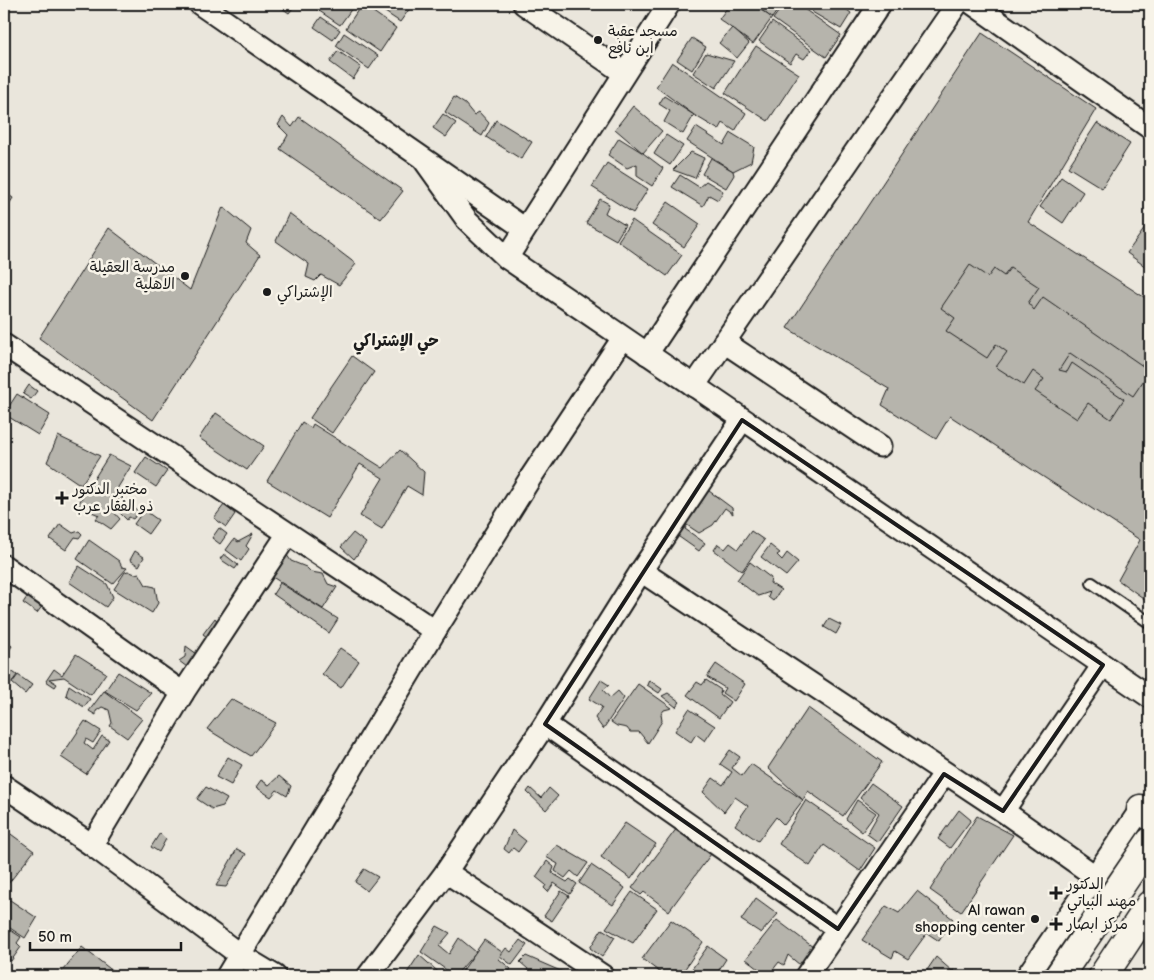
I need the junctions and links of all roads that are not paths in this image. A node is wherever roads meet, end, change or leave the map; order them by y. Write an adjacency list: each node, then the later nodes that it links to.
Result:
1 (200, 4): 9 (street)
2 (524, 4): 7 (street)
3 (669, 4): 7 (street)
4 (880, 4): 15 (street)
5 (957, 4): 13 (street)
6 (973, 4): 8 (street)
7 (624, 73): 10 (street)
8 (1150, 128)
9 (424, 160): 10 (street); 11 (street)
10 (524, 229): 11 (street)
11 (507, 258): 12 (street)
12 (623, 338): 15 (street); 24 (street)
13 (724, 342): 16 (street); 18 (street)
14 (4, 345): 19 (street)
15 (646, 354): 16 (street)
16 (694, 386): 17 (street)
17 (742, 420): 21 (street); 25 (street)
18 (880, 446)
19 (287, 535): 24 (street); 26 (street)
20 (4, 566): 26 (street)
21 (641, 571): 28 (street); 29 (street)
22 (1092, 582): 23 (lane)
23 (1150, 623)
24 (435, 631): 39 (street)
25 (1103, 665): 27 (street); 31 (street)
26 (184, 693): 34 (street)
27 (1150, 697)
28 (545, 724): 35 (street); 38 (street)
29 (944, 774): 31 (street); 38 (street)
30 (4, 786): 34 (street)
31 (1003, 811): 36 (street)
32 (1146, 812): 36 (street)
33 (1150, 842): 46 (main road)
34 (92, 845): 39 (street)
35 (446, 872): 42 (street); 43 (street)
36 (1095, 876): 45 (street)
37 (1150, 905): 47 (main road)
38 (838, 929): 44 (street)
39 (240, 955): 40 (street); 41 (street)
40 (227, 976)
41 (275, 976)
42 (368, 976)
43 (603, 976)
44 (806, 976)
45 (1027, 976)
46 (1059, 976)
47 (1103, 976)

